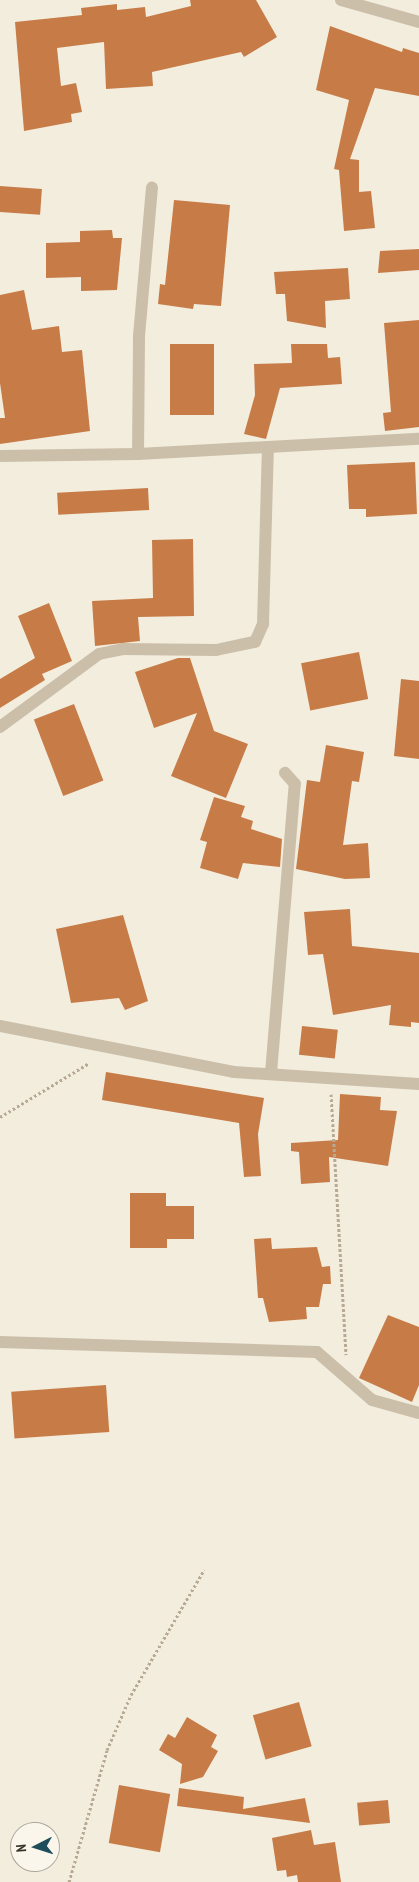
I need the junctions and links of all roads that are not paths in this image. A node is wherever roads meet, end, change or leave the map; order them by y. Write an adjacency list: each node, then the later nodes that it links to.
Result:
1 (341, 0): 2 (street)
2 (419, 22)
3 (152, 188): 6 (street)
4 (419, 439): 5 (street)
5 (268, 447): 6 (street); 8 (street)
6 (138, 454): 7 (street)
7 (0, 456)
8 (0, 727)
9 (285, 773): 11 (street)
10 (0, 1026): 11 (street)
11 (270, 1073): 12 (street)
12 (419, 1084)
13 (0, 1342): 14 (street)
14 (419, 1414)

